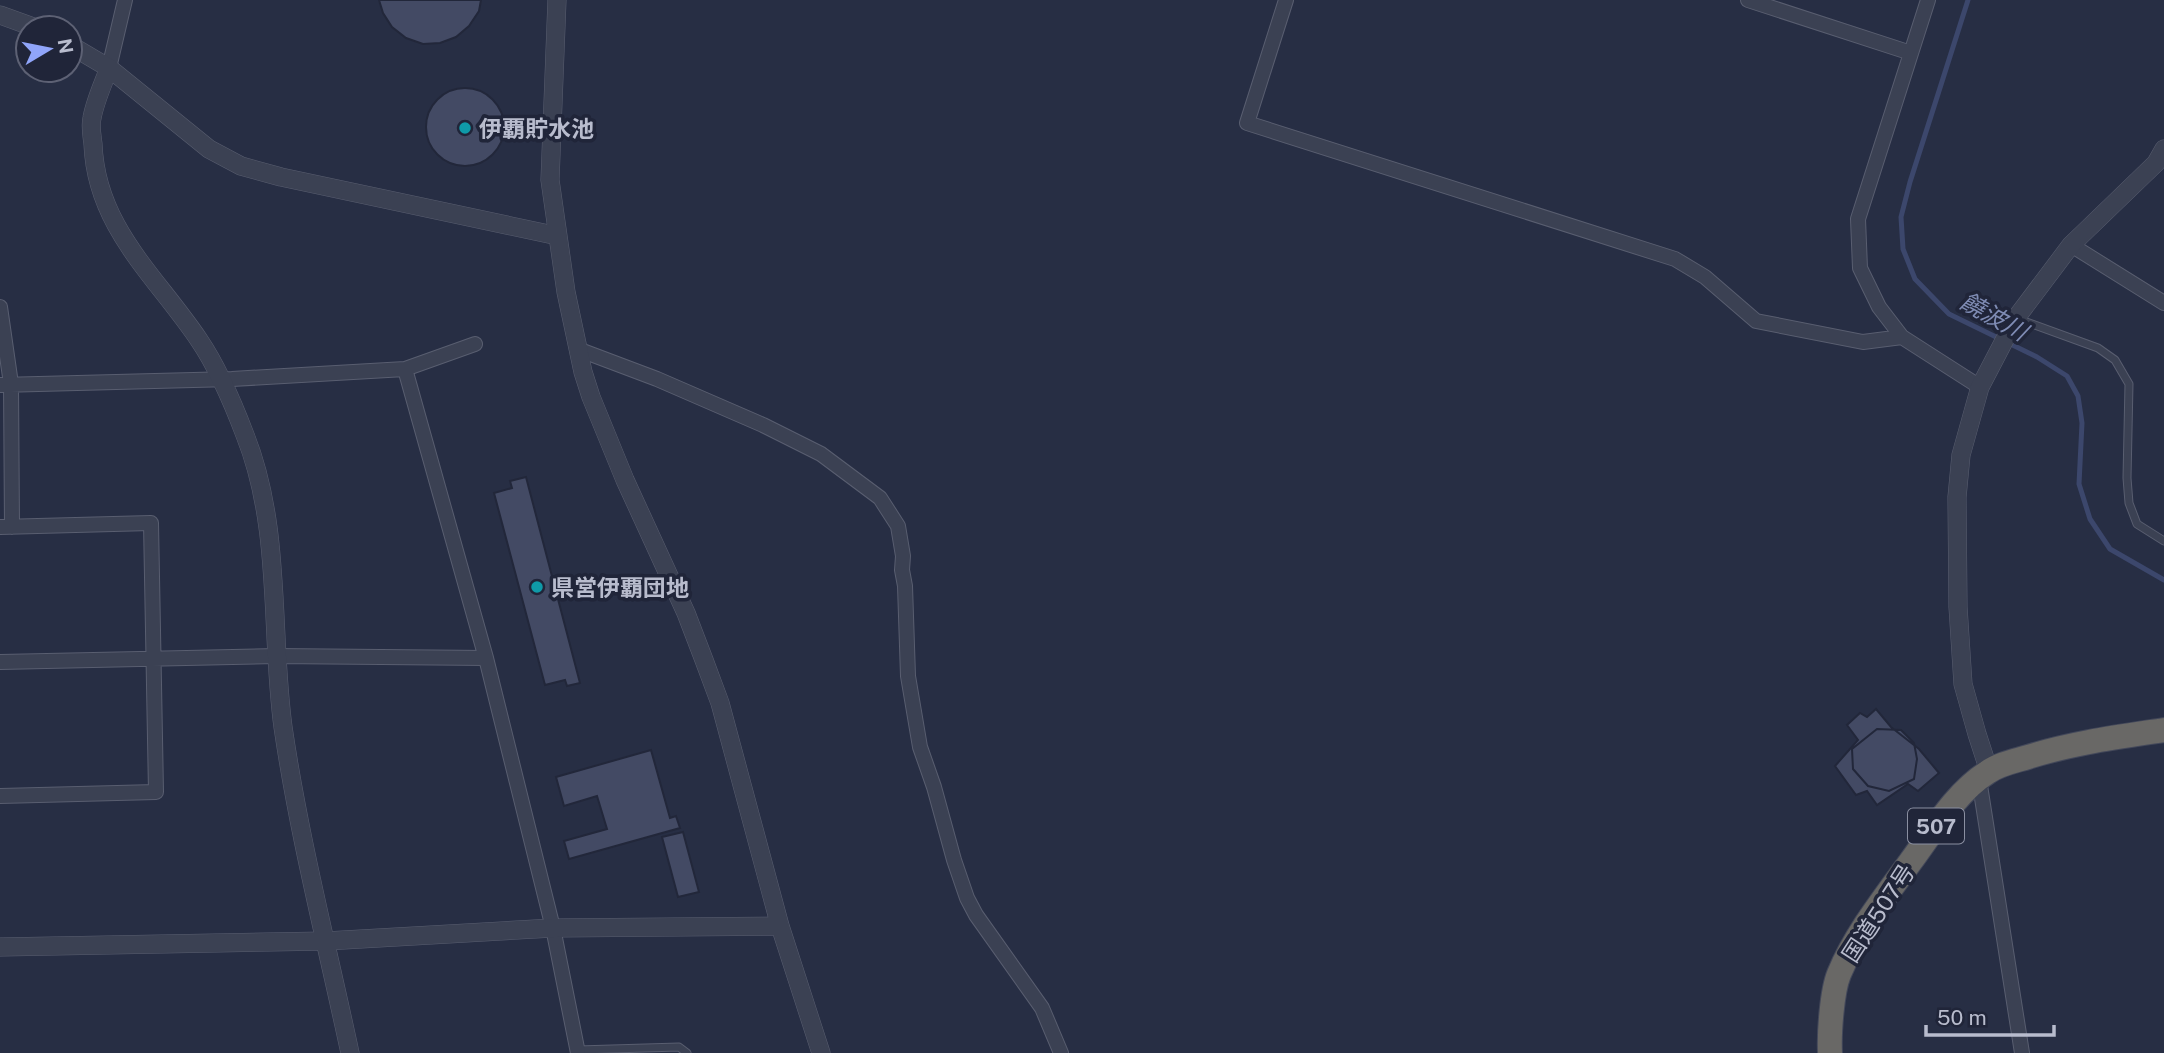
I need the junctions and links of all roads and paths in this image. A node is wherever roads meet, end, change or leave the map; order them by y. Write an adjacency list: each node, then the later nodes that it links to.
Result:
1 (125, 0): 8 (street)
2 (556, 0): 10 (street)
3 (1286, 0): 15 (street)
4 (1748, 0): 6 (street)
5 (1928, 0): 6 (street)
6 (1911, 53): 15 (street)
7 (84, 54): 8 (street)
8 (109, 68): 10 (street); 19 (street)
9 (2164, 149): 11 (street)
10 (558, 236): 17 (street)
11 (2071, 245): 12 (street); 14 (street)
12 (2164, 303)
13 (0, 307): 20 (street)
14 (2014, 320): 21 (street); 23 (lane)
15 (1902, 337): 21 (street)
16 (475, 344): 18 (street)
17 (580, 350): 31 (street); 39 (street)
18 (405, 369): 19 (street); 25 (street)
19 (220, 379): 20 (street); 24 (street)
20 (6, 384): 22 (street)
21 (1980, 387): 29 (street)
22 (6, 527): 26 (street)
23 (2164, 541)
24 (276, 656): 25 (street); 26 (street); 33 (street)
25 (486, 657): 32 (street)
26 (154, 658): 27 (street); 30 (street)
27 (0, 662)
28 (2164, 730): 29 (highway, 国道507号 / 507)
29 (1984, 775): 40 (highway, 国道507号 / 507); 41 (street)
30 (0, 796)
31 (780, 926): 32 (street); 38 (street)
32 (553, 928): 33 (street); 35 (street)
33 (326, 941): 34 (street); 36 (street)
34 (0, 947)
35 (578, 1051): 37 (lane)
36 (350, 1053)
37 (687, 1053)
38 (821, 1053)
39 (1061, 1053)
40 (1830, 1053)
41 (2022, 1053)

